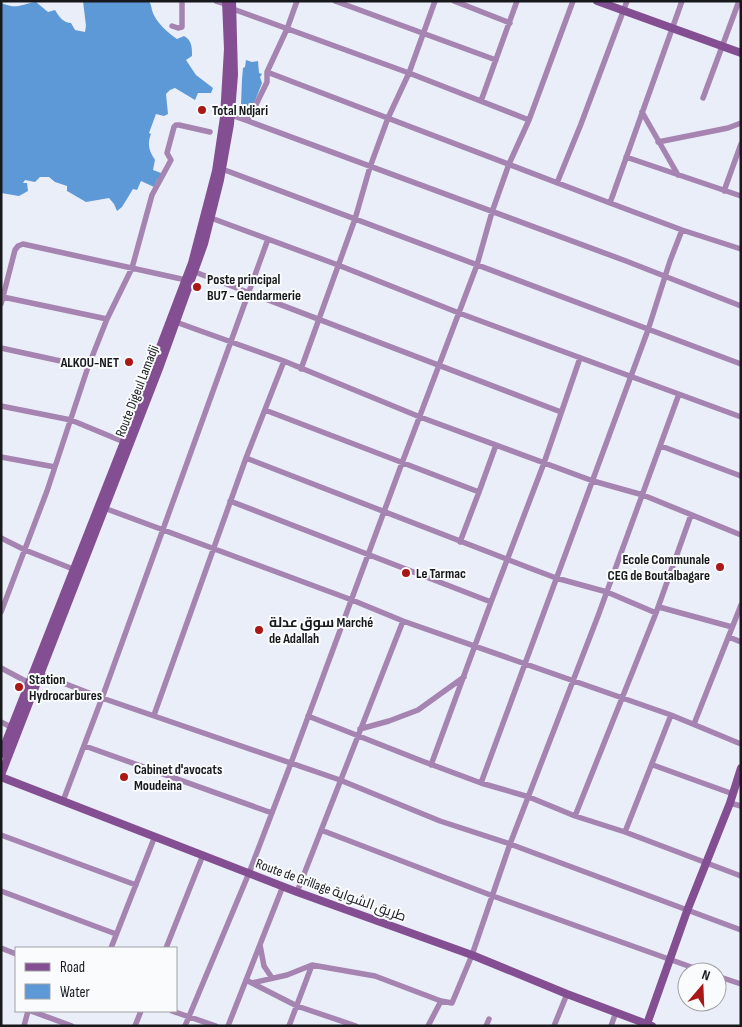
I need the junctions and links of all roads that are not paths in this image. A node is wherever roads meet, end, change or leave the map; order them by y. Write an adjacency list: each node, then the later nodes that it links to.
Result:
1 (182, 1): 16 (street)
2 (216, 1): 13 (street)
3 (297, 1): 17 (street)
4 (334, 1): 19 (street)
5 (435, 1): 19 (street)
6 (454, 1): 15 (street)
7 (517, 1): 15 (street)
8 (573, 1): 30 (street)
9 (598, 1): 14 (main road)
10 (627, 1): 14 (street)
11 (682, 1): 18 (street)
12 (739, 1): 20 (street)
13 (230, 4): 17 (street); 28 (main road, Route Digeul Lamadji); 56 (main road)
14 (624, 10): 18 (main road); 41 (street)
15 (510, 23): 22 (street)
16 (172, 26)
17 (287, 29): 23 (street); 24 (street)
18 (672, 29): 20 (main road); 27 (street)
19 (424, 34): 22 (street); 24 (street)
20 (722, 46): 21 (main road); 25 (street)
21 (741, 53)
22 (496, 60): 26 (street)
23 (266, 72): 29 (street); 31 (street)
24 (409, 73): 26 (street); 29 (street)
25 (703, 98)
26 (481, 101): 30 (street)
27 (642, 112): 34 (street); 36 (street)
28 (231, 114): 31 (street); 39 (main road, Route Digeul Lamadji)
29 (388, 118): 37 (street); 38 (street)
30 (529, 120): 37 (street)
31 (248, 121): 38 (street)
32 (741, 123): 34 (street)
33 (210, 132): 53 (street)
34 (658, 142): 40 (street)
35 (741, 144): 42 (street)
36 (626, 157): 40 (street); 44 (street)
37 (509, 164): 41 (street); 45 (street)
38 (370, 167): 45 (street); 47 (street)
39 (222, 169): 46 (main road, Route Digeul Lamadji); 47 (street)
40 (678, 175): 42 (street)
41 (557, 183): 44 (street)
42 (724, 191): 43 (street)
43 (741, 196)
44 (610, 203): 48 (street)
45 (492, 212): 52 (street); 55 (street)
46 (211, 218): 49 (street); 54 (main road, Route Digeul Lamadji)
47 (355, 219): 51 (street); 52 (street)
48 (682, 230): 50 (street); 55 (street)
49 (268, 239): 51 (street); 58 (street)
50 (741, 249)
51 (338, 265): 62 (street); 64 (street)
52 (477, 265): 62 (street); 66 (street)
53 (132, 268): 56 (street); 57 (street); 63 (street)
54 (195, 272): 58 (street); 65 (main road, Route Digeul Lamadji)
55 (666, 277): 61 (street); 66 (street)
56 (186, 280): 65 (main road)
57 (3, 289): 59 (street)
58 (249, 292): 64 (street); 67 (street)
59 (3, 297): 60 (street); 63 (street)
60 (1, 304)
61 (741, 306)
62 (459, 313): 69 (street); 72 (street)
63 (107, 319): 73 (street)
64 (319, 319): 72 (street); 74 (street)
65 (173, 322): 67 (street); 83 (main road); 96 (main road, Route Digeul Lamadji)
66 (648, 330): 71 (street); 75 (street)
67 (230, 342): 70 (street); 99 (street)
68 (1, 348): 73 (street)
69 (580, 358): 75 (street); 79 (street)
70 (284, 361): 74 (street); 78 (street)
71 (741, 364)
72 (439, 366): 79 (street); 80 (street)
73 (88, 367): 82 (street)
74 (301, 369): 80 (street)
75 (631, 376): 76 (street); 92 (street)
76 (679, 394): 81 (street); 85 (street)
77 (1, 406): 82 (street)
78 (264, 410): 87 (street); 88 (street)
79 (561, 412): 89 (street)
80 (420, 417): 84 (street); 88 (street)
81 (741, 417)
82 (71, 420): 83 (street); 90 (street)
83 (124, 442): 107 (main road)
84 (496, 445): 89 (street); 93 (street)
85 (661, 446): 91 (street); 94 (street)
86 (1, 456): 90 (street)
87 (246, 458): 95 (street); 97 (street)
88 (402, 463): 93 (street); 97 (street)
89 (544, 463): 92 (street); 106 (street)
90 (55, 468): 104 (street)
91 (741, 476)
92 (593, 481): 94 (street); 108 (street)
93 (479, 492): 102 (street)
94 (643, 495): 98 (street); 109 (street)
95 (230, 501): 103 (street); 105 (street)
96 (104, 508): 99 (street); 123 (main road, Route Digeul Lamadji)
97 (384, 513): 102 (street); 105 (street)
98 (691, 515): 100 (street); 114 (street)
99 (162, 529): 103 (street); 128 (street)
100 (741, 535)
101 (1, 538): 104 (street)
102 (460, 542): 106 (street)
103 (215, 549): 111 (street); 129 (street)
104 (25, 550): 107 (street); 110 (street)
105 (369, 555): 111 (street); 112 (street)
106 (508, 560): 108 (street); 112 (street)
107 (73, 569): 126 (main road)
108 (556, 578): 109 (street); 121 (street)
109 (607, 592): 114 (street); 125 (street)
110 (3, 597): 115 (street)
111 (352, 600): 116 (street); 131 (street)
112 (491, 602): 120 (street)
113 (741, 605): 117 (street)
114 (657, 610): 117 (street); 127 (street)
115 (1, 612)
116 (403, 621): 120 (street); 135 (street)
117 (732, 627): 118 (street)
118 (729, 637): 119 (street); 133 (street)
119 (741, 642)
120 (475, 646): 121 (street); 124 (street)
121 (525, 664): 125 (street); 146 (street)
122 (1, 668): 126 (street)
123 (40, 674): 126 (main road, Route Digeul Lamadji); 128 (street)
124 (464, 677): 135 (street); 141 (street)
125 (574, 680): 127 (street); 148 (street)
126 (32, 684): 134 (main road); 144 (main road, Route Digeul Lamadji)
127 (623, 697): 130 (street); 153 (street)
128 (102, 698): 129 (street); 138 (street)
129 (154, 715): 140 (street)
130 (672, 715): 133 (street); 142 (street)
131 (308, 716): 136 (street); 140 (street)
132 (1, 722): 134 (street)
133 (694, 724): 137 (street)
134 (12, 727): 139 (main road)
135 (360, 729): 136 (street)
136 (357, 736): 141 (street); 145 (street)
137 (741, 744)
138 (85, 746): 149 (street); 152 (street)
139 (1, 754)
140 (291, 763): 145 (street); 152 (street)
141 (432, 764): 146 (street)
142 (652, 765): 147 (street); 155 (street)
143 (741, 768): 147 (main road)
144 (1, 776): 149 (main road, Route de Grillage طريق الشواية)
145 (340, 780): 154 (street); 158 (street)
146 (482, 783): 148 (street)
147 (733, 794): 150 (main road)
148 (528, 796): 153 (street); 158 (street)
149 (64, 801): 157 (main road, Route de Grillage طريق الشواية)
150 (730, 803): 151 (street); 160 (main road)
151 (741, 806)
152 (272, 813): 161 (street)
153 (575, 816): 155 (street)
154 (321, 830): 166 (street); 167 (street)
155 (625, 832): 160 (street)
156 (1, 835): 163 (street)
157 (155, 836): 159 (main road, Route de Grillage طريق الشواية); 163 (street)
158 (510, 844): 167 (street); 168 (street)
159 (203, 855): 161 (main road, Route de Grillage طريق الشواية); 173 (street)
160 (705, 862): 162 (street); 168 (main road)
161 (249, 873): 164 (main road, Route de Grillage طريق الشواية); 192 (street)
162 (741, 876)
163 (136, 886): 170 (street)
164 (283, 886): 166 (main road, Route de Grillage طريق الشواية); 171 (street)
165 (1, 891): 170 (street)
166 (297, 892): 176 (main road, Route de Grillage طريق الشواية)
167 (493, 896): 176 (street); 177 (street)
168 (687, 911): 169 (street); 177 (main road)
169 (741, 930)
170 (116, 934): 172 (street)
171 (260, 946): 180 (street); 182 (street)
172 (110, 947)
173 (166, 947)
174 (1, 948): 175 (street)
175 (15, 954)
176 (472, 955): 184 (main road, Route de Grillage طريق الشواية); 185 (street)
177 (670, 960): 178 (street); 194 (main road)
178 (677, 962)
179 (312, 965): 180 (street); 185 (street); 186 (street)
180 (272, 978): 182 (street)
181 (727, 979): 183 (street)
182 (249, 982): 186 (street); 200 (street)
183 (741, 984)
184 (567, 994): 191 (main road, Route de Grillage طريق الشواية); 205 (street)
185 (441, 1001): 203 (street)
186 (297, 1006): 201 (street); 202 (street)
187 (30, 1012): 195 (street)
188 (33, 1012): 196 (street)
189 (141, 1012): 197 (street)
190 (175, 1012): 192 (street)
191 (616, 1012): 194 (main road, Route de Grillage طريق الشواية); 206 (street)
192 (188, 1016): 198 (street); 199 (street)
193 (489, 1019): 204 (street)
194 (649, 1025)
195 (24, 1026)
196 (72, 1026)
197 (135, 1026)
198 (185, 1026)
199 (216, 1026)
200 (228, 1026)
201 (288, 1026)
202 (356, 1026)
203 (428, 1026)
204 (486, 1026)
205 (554, 1026)
206 (611, 1026)

